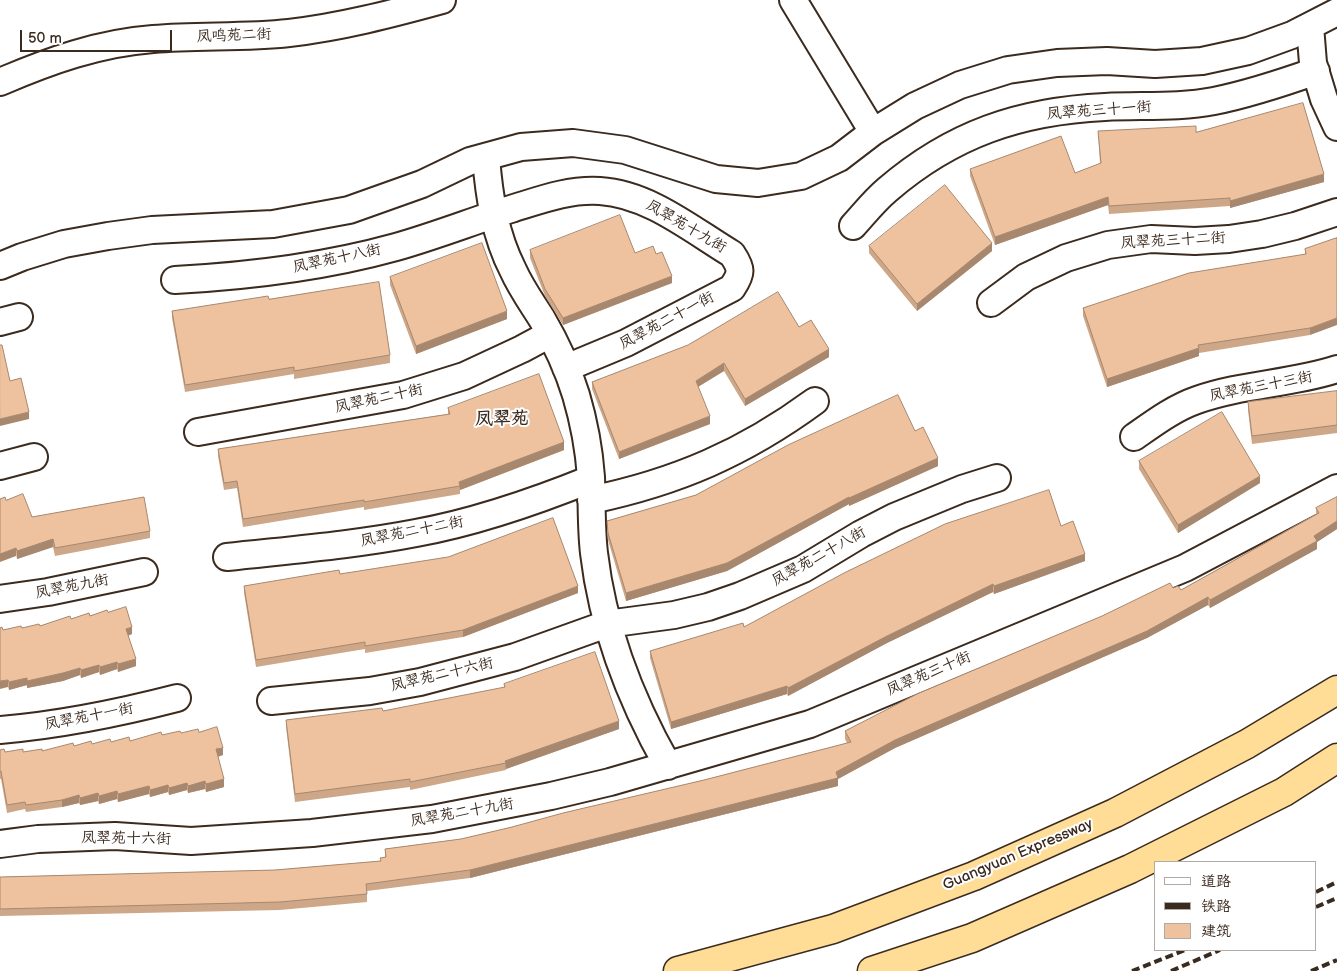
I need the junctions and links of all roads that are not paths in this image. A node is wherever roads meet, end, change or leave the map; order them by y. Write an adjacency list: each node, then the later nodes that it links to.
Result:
1 (442, 0): 6 (street, 凤鸣苑二街)
2 (793, 0): 8 (street)
3 (1337, 12): 4 (street)
4 (1310, 26): 5 (street); 8 (street)
5 (1316, 71): 7 (street); 12 (street, 凤翠苑三十一街)
6 (0, 82)
7 (1337, 127)
8 (873, 132): 9 (street)
9 (486, 157): 11 (street); 14 (street)
10 (1337, 212): 16 (street, 凤翠苑三十二街)
11 (493, 215): 13 (street, 凤翠苑十九街); 15 (street, 凤翠苑十八街); 17 (street)
12 (853, 226)
13 (732, 254): 18 (street, 凤翠苑二十一街)
14 (0, 266)
15 (175, 280)
16 (991, 303)
17 (550, 334): 18 (street); 21 (street, 凤翠苑二十街)
18 (566, 368): 27 (street)
19 (1337, 369): 22 (street, 凤翠苑三十三街)
20 (815, 401): 27 (street, 凤翠苑二十二街)
21 (198, 432)
22 (1134, 437)
23 (34, 458): 24 (street)
24 (0, 466)
25 (997, 478): 31 (street, 凤翠苑二十八街)
26 (1337, 488): 37 (street, 凤翠苑三十街)
27 (591, 490): 28 (street, 凤翠苑二十二街); 31 (street)
28 (227, 557)
29 (144, 572): 30 (street, 凤翠苑九街)
30 (0, 599)
31 (607, 624): 34 (street, 凤翠苑二十六街); 37 (street)
32 (1337, 690): 40 (highway, Guangyuan Expressway)
33 (177, 698): 35 (street, 凤翠苑十一街)
34 (270, 701)
35 (0, 730)
36 (1337, 758): 41 (highway)
37 (668, 766): 38 (street, 凤翠苑二十九街)
38 (252, 838): 39 (street, 凤翠苑十六街)
39 (0, 844)
40 (678, 971)
41 (872, 971)

